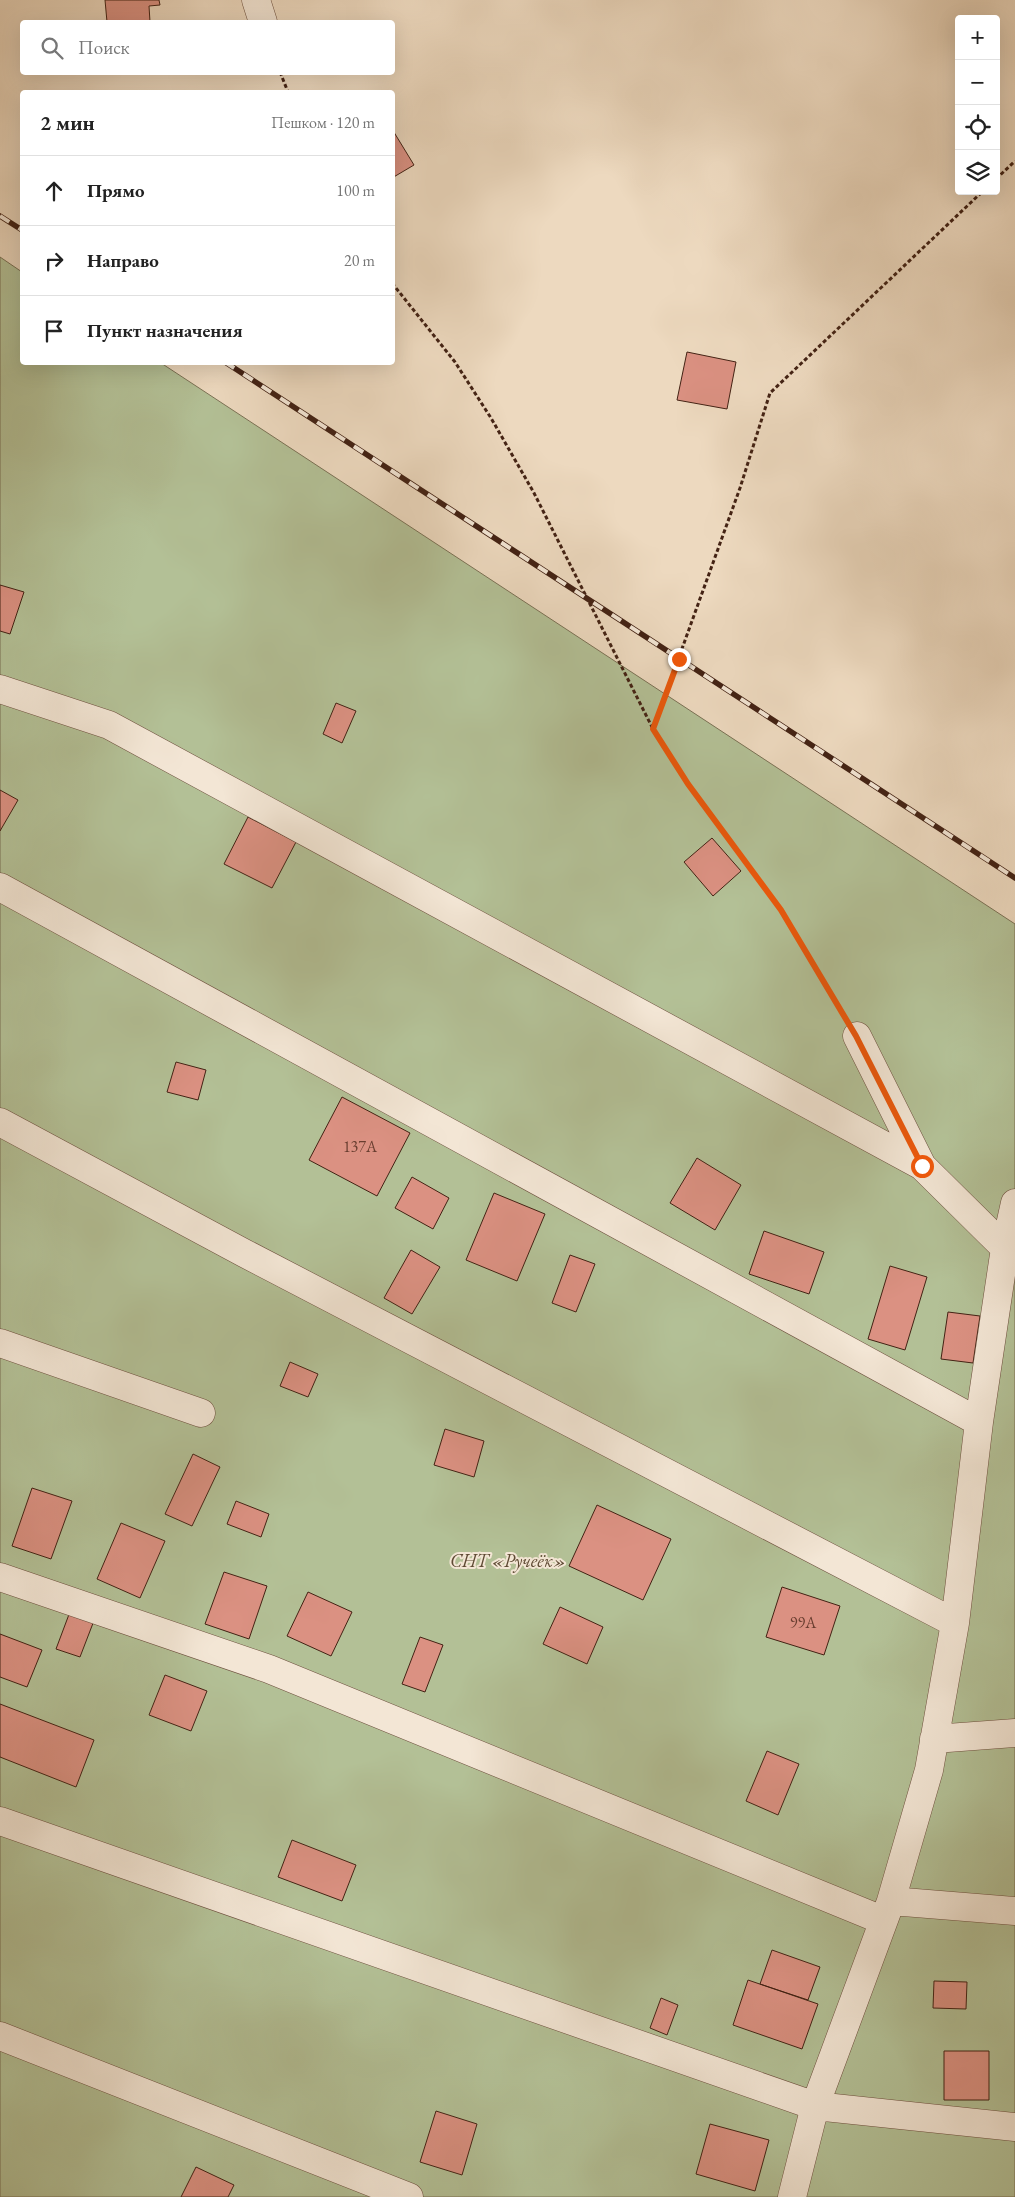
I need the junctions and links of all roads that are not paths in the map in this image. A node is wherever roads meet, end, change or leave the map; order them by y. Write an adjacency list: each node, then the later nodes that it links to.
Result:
1 (256, 0): 2 (street)
2 (262, 20)
3 (0, 689): 7 (street)
4 (0, 887): 12 (street)
5 (856, 1036): 7 (street)
6 (0, 1122): 14 (street)
7 (922, 1166): 9 (street)
8 (1015, 1204): 9 (street)
9 (1005, 1248): 12 (street)
10 (0, 1343): 11 (street)
11 (201, 1413)
12 (979, 1422): 14 (street)
13 (0, 1577): 18 (street)
14 (955, 1623): 16 (street)
15 (1015, 1733): 16 (street)
16 (934, 1739): 18 (street)
17 (0, 1822): 21 (street)
18 (887, 1910): 19 (street); 21 (street)
19 (1015, 1912)
20 (0, 2036): 23 (street)
21 (815, 2106): 22 (street); 24 (street)
22 (1015, 2127)
23 (408, 2197)
24 (792, 2197)

